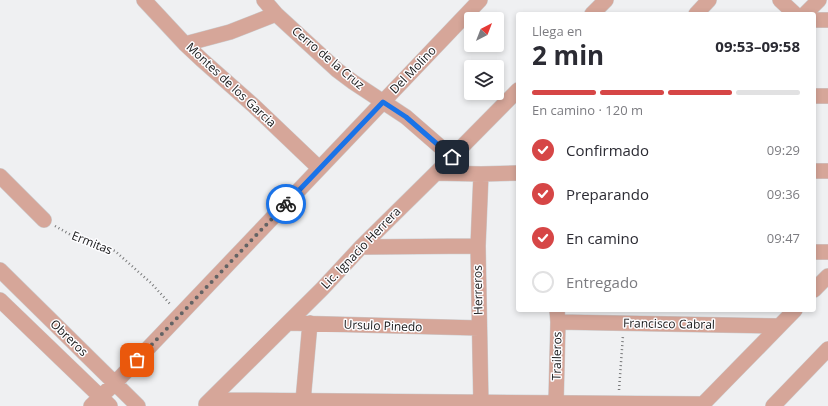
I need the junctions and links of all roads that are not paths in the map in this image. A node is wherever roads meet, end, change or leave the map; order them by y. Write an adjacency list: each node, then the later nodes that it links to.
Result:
1 (144, 0): 15 (street, Montes de los Garcia)
2 (264, 0): 12 (street, Cerro de la Cruz)
3 (480, 0): 19 (street, Del Molino)
4 (606, 0): 8 (street)
5 (709, 0): 9 (street)
6 (780, 0): 10 (street)
7 (819, 0): 11 (street)
8 (594, 12)
9 (698, 12)
10 (793, 12)
11 (807, 12)
12 (276, 14): 15 (street); 19 (street, Cerro de la Cruz)
13 (816, 20): 14 (street)
14 (828, 20)
15 (185, 44): 21 (street, Montes de los Garcia)
16 (516, 92): 20 (street, Lic. Ignacio Herrera)
17 (816, 96): 18 (street)
18 (828, 96)
19 (383, 102): 20 (street, Cerro de la Cruz); 21 (street, Del Molino)
20 (452, 157): 25 (street, Lic. Ignacio Herrera)
21 (319, 168): 44 (street, Del Molino)
22 (816, 171): 23 (street)
23 (828, 171)
24 (516, 172): 26 (street)
25 (436, 173): 26 (street); 30 (street, Lic. Ignacio Herrera)
26 (481, 174): 29 (street, Herreros)
27 (0, 176): 28 (street)
28 (44, 220)
29 (478, 246): 30 (street); 42 (street, Herreros)
30 (361, 247): 39 (street, Lic. Ignacio Herrera)
31 (816, 252): 32 (street)
32 (828, 252)
33 (0, 270): 44 (street, Obreros)
34 (828, 276): 35 (street)
35 (816, 288)
36 (0, 300): 46 (street, Obreros)
37 (793, 312): 41 (street)
38 (558, 316): 41 (street, Francisco Cabral); 48 (street, Traileros)
39 (288, 323): 40 (street, Ursulo Pinedo); 47 (street, Lic. Ignacio Herrera)
40 (310, 324): 42 (street, Ursulo Pinedo); 45 (street)
41 (779, 326): 50 (street)
42 (479, 328): 49 (street, Herreros)
43 (828, 349): 52 (street)
44 (115, 383): 46 (street, Del Molino); 51 (street, Obreros)
45 (303, 401): 47 (street); 49 (street)
46 (100, 403)
47 (207, 403)
48 (556, 403): 49 (street); 50 (street)
49 (480, 404)
50 (702, 405)
51 (138, 406)
52 (773, 406)

